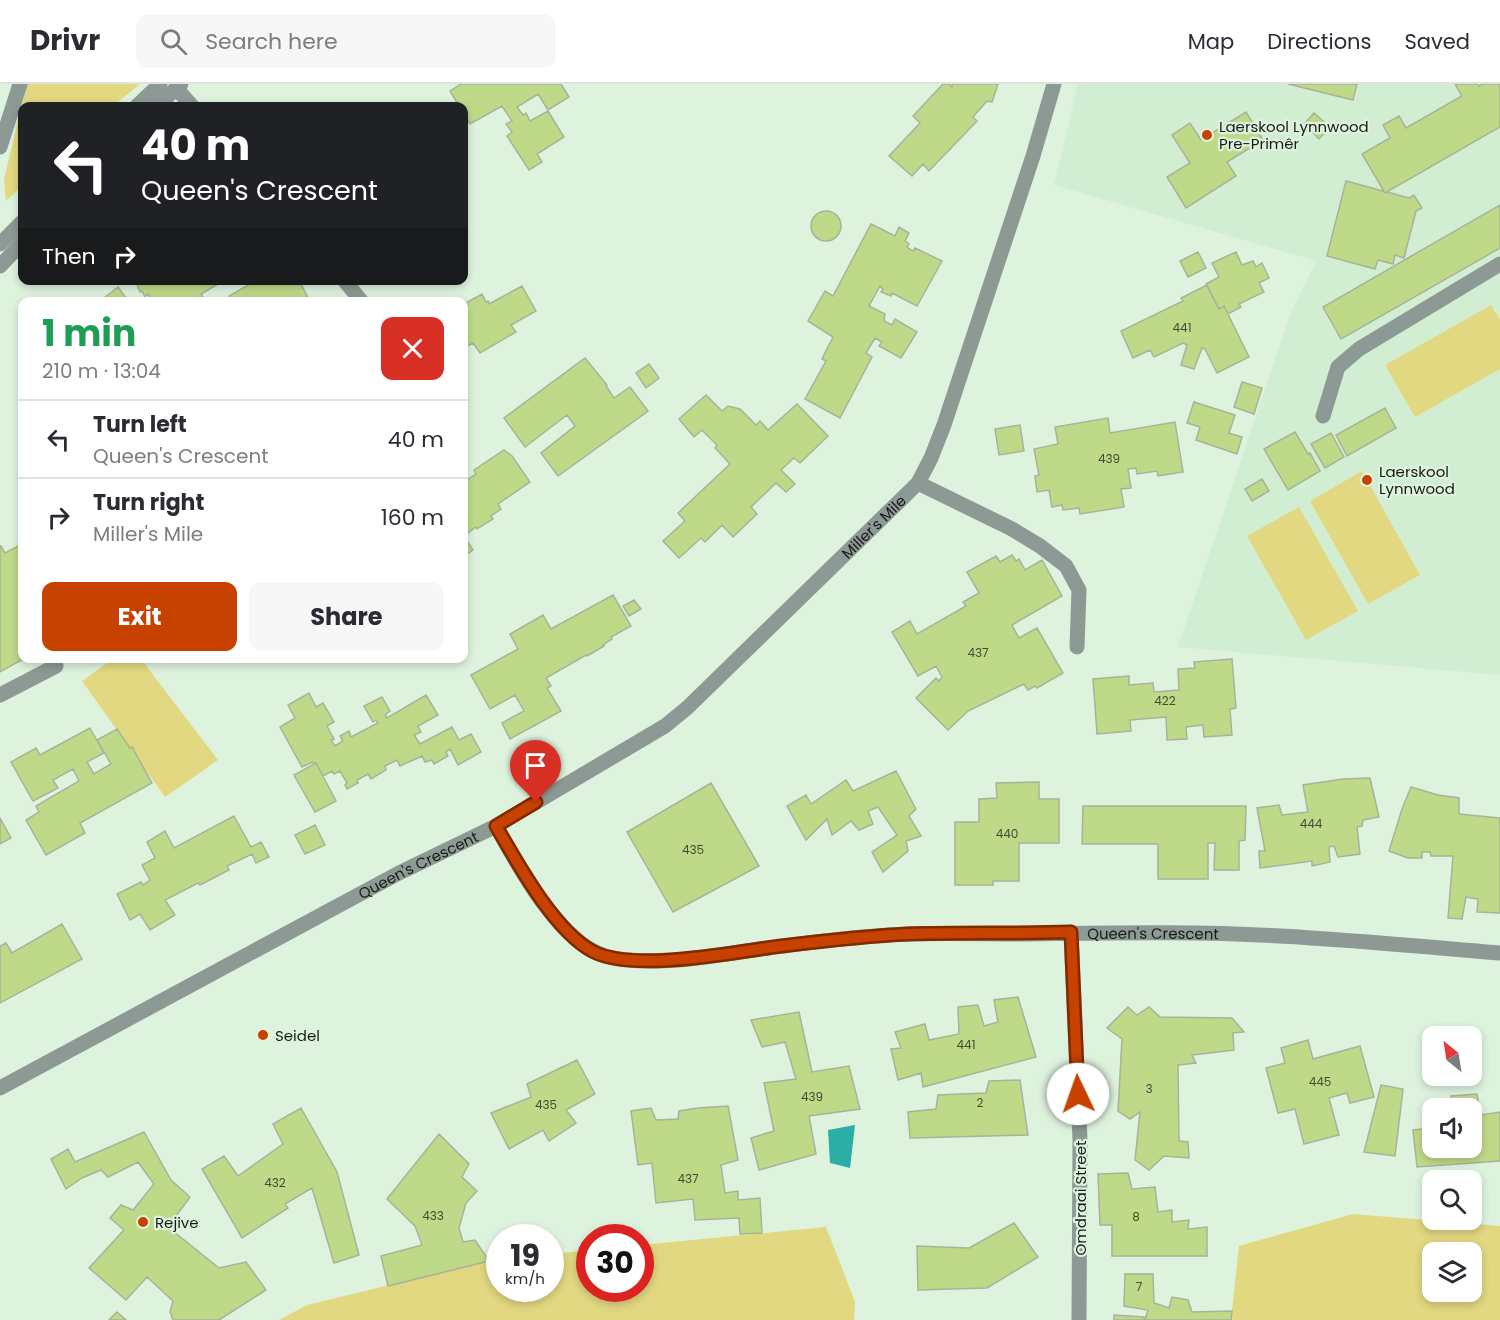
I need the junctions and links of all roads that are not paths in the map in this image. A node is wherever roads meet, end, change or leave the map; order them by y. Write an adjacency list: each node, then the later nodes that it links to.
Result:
1 (20, 84): 8 (street)
2 (160, 84): 5 (street)
3 (1054, 84): 17 (street, Miller's Mile)
4 (178, 86): 6 (street); 7 (street)
5 (141, 102)
6 (161, 102)
7 (189, 102)
8 (0, 147)
9 (18, 226): 10 (street)
10 (0, 243)
11 (18, 247): 13 (street)
12 (1500, 264): 16 (street)
13 (0, 266)
14 (348, 285): 15 (street)
15 (358, 297)
16 (1323, 416)
17 (918, 483): 18 (street); 21 (street, Miller's Mile)
18 (1077, 646)
19 (56, 666): 20 (street)
20 (0, 695)
21 (496, 826): 22 (street, Queen's Crescent); 24 (street, Queen's Crescent)
22 (1071, 932): 23 (street, Queen's Crescent); 25 (street, Omdraai Street)
23 (1500, 953)
24 (0, 1088)
25 (1079, 1320)

